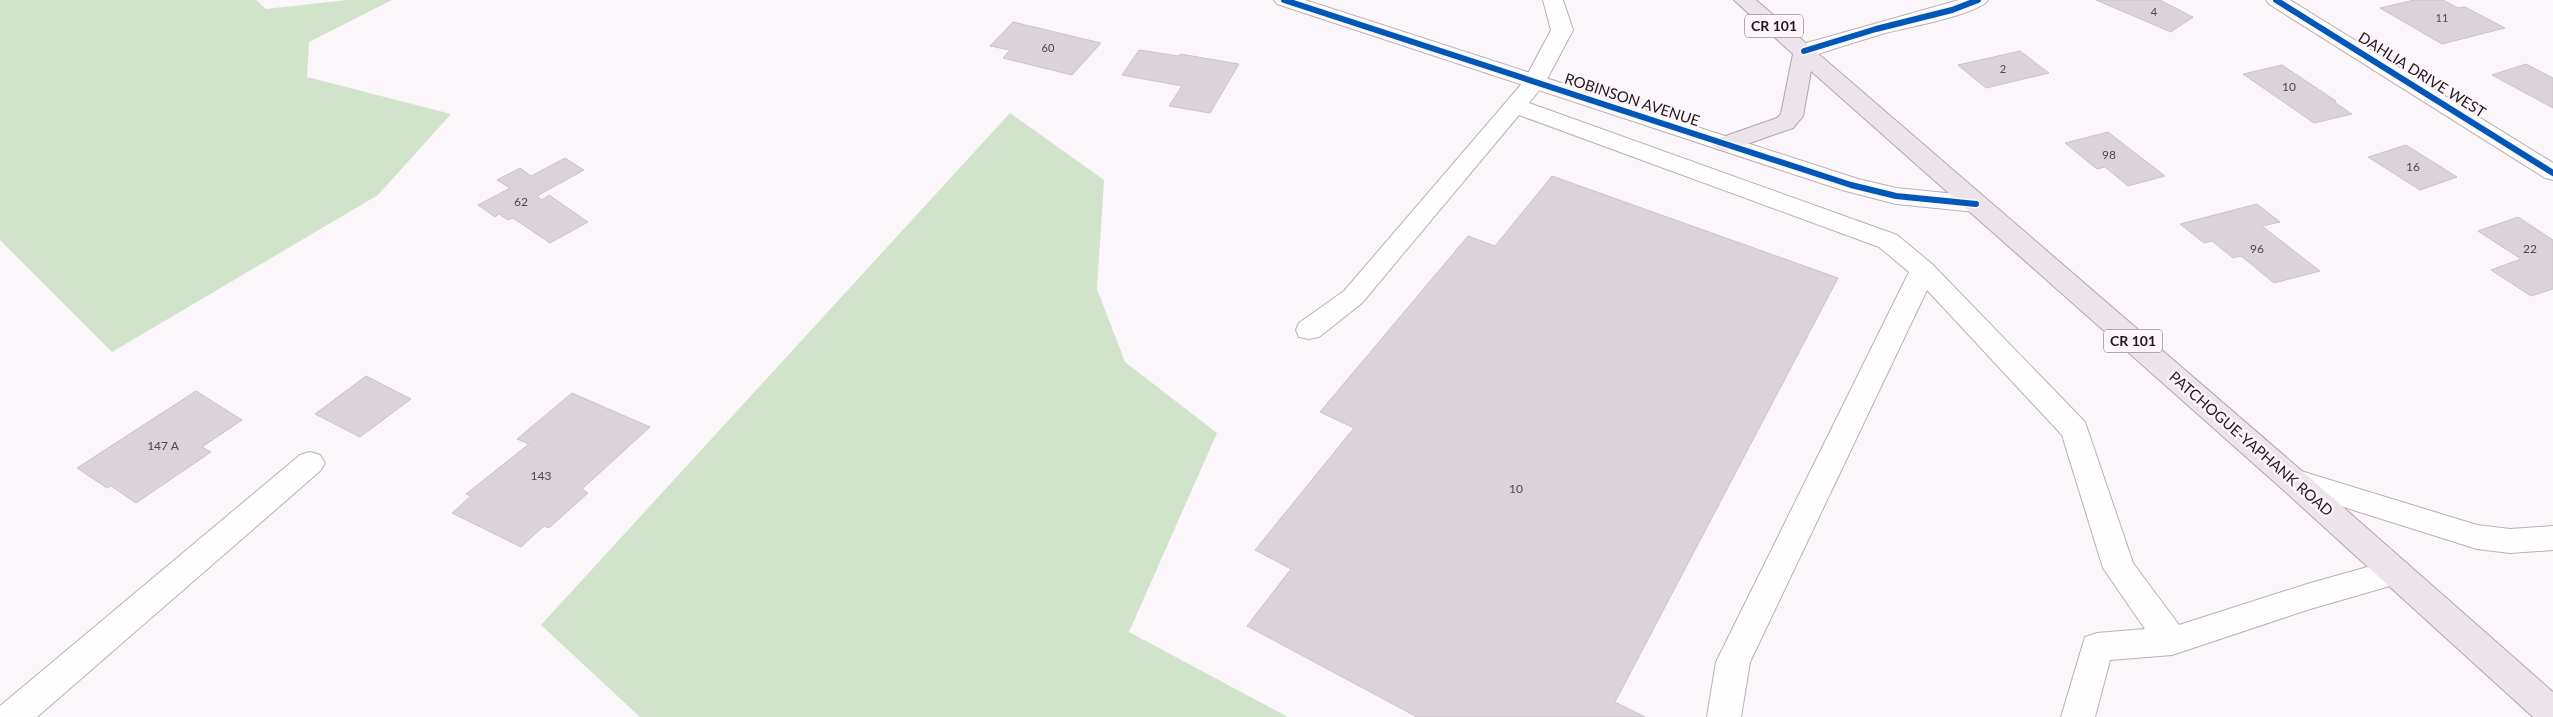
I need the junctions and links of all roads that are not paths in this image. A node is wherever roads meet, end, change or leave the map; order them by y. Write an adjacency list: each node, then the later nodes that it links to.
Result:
1 (1284, 0): 7 (street, ROBINSON AVENUE)
2 (1553, 0): 7 (street)
3 (1744, 0): 6 (main road, PATCHOGUE-YAPHANK ROAD / CR 101)
4 (1978, 0): 6 (street)
5 (2276, 0): 10 (street, DAHLIA DRIVE WEST)
6 (1804, 51): 9 (main road); 11 (main road, PATCHOGUE-YAPHANK ROAD / CR 101)
7 (1534, 83): 8 (street); 9 (street, ROBINSON AVENUE)
8 (1515, 106): 12 (street); 13 (street)
9 (1725, 144): 11 (street, ROBINSON AVENUE)
10 (2553, 173)
11 (1976, 204): 15 (main road, PATCHOGUE-YAPHANK ROAD / CR 101)
12 (1923, 270): 18 (street); 21 (street)
13 (1309, 330)
14 (310, 463): 20 (street)
15 (2291, 479): 16 (street); 17 (main road, PATCHOGUE-YAPHANK ROAD / CR 101)
16 (2553, 538)
17 (2396, 572): 18 (street); 19 (main road, PATCHOGUE-YAPHANK ROAD / CR 101)
18 (2172, 641): 22 (street)
19 (2553, 713)
20 (12, 717)
21 (1724, 717)
22 (2078, 717)

